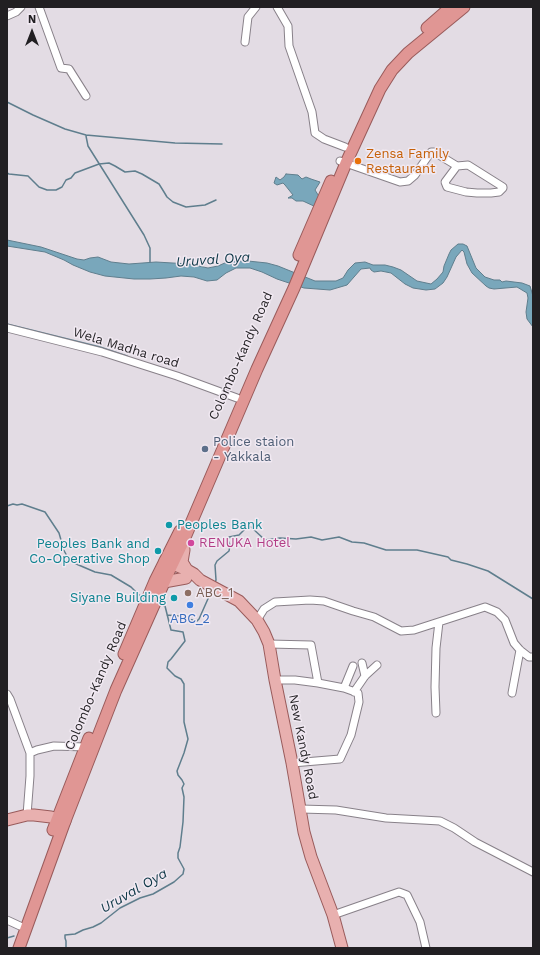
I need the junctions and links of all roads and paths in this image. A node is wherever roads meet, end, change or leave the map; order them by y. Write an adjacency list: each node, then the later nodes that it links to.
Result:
1 (21, 7): 6 (street)
2 (39, 7): 8 (street)
3 (256, 7): 7 (street)
4 (277, 7): 9 (street)
5 (459, 8): 9 (highway); 10 (highway)
6 (7, 16)
7 (245, 42)
8 (86, 96)
9 (345, 147): 10 (highway)
10 (343, 162): 11 (street); 13 (highway, Colombo-Kandy Road)
11 (457, 166): 11 (street)
12 (7, 328): 14 (street, Wela Madha road)
13 (254, 368): 14 (highway, Colombo-Kandy Road); 15 (highway, Colombo-Kandy Road)
14 (237, 398): 16 (highway, Colombo-Kandy Road)
15 (183, 542): 16 (highway, Colombo-Kandy Road); 17 (main road)
16 (167, 565): 17 (main road, New Kandy Road); 18 (highway, Colombo-Kandy Road)
17 (187, 574): 18 (main road); 19 (main road, New Kandy Road)
18 (159, 586): 20 (highway, Colombo-Kandy Road)
19 (257, 620): 21 (street); 22 (main road, New Kandy Road)
20 (143, 621): 36 (highway, Colombo-Kandy Road); 42 (highway, Colombo-Kandy Road)
21 (439, 622): 23 (street); 35 (street)
22 (268, 644): 29 (main road, New Kandy Road); 30 (street)
23 (520, 650): 24 (street); 33 (street)
24 (533, 657)
25 (362, 663): 28 (street)
26 (377, 665): 28 (street)
27 (353, 666): 31 (street)
28 (365, 676): 32 (street)
29 (275, 680): 30 (street); 38 (main road, New Kandy Road)
30 (318, 683): 31 (street)
31 (344, 688): 32 (street)
32 (354, 692): 38 (street)
33 (512, 693)
34 (7, 694): 37 (street)
35 (436, 713)
36 (86, 747): 37 (street); 42 (highway, Colombo-Kandy Road)
37 (30, 753): 40 (street)
38 (292, 763): 39 (main road, New Kandy Road)
39 (301, 809): 43 (street); 44 (main road, New Kandy Road)
40 (27, 815): 41 (main road); 42 (main road)
41 (7, 820)
42 (61, 820): 46 (highway, Colombo-Kandy Road); 48 (highway, Colombo-Kandy Road)
43 (533, 872)
44 (333, 915): 49 (main road, New Kandy Road); 50 (street)
45 (7, 920): 46 (street)
46 (20, 926): 47 (highway, Colombo-Kandy Road)
47 (12, 948)
48 (19, 948)
49 (342, 948)
50 (426, 948)

